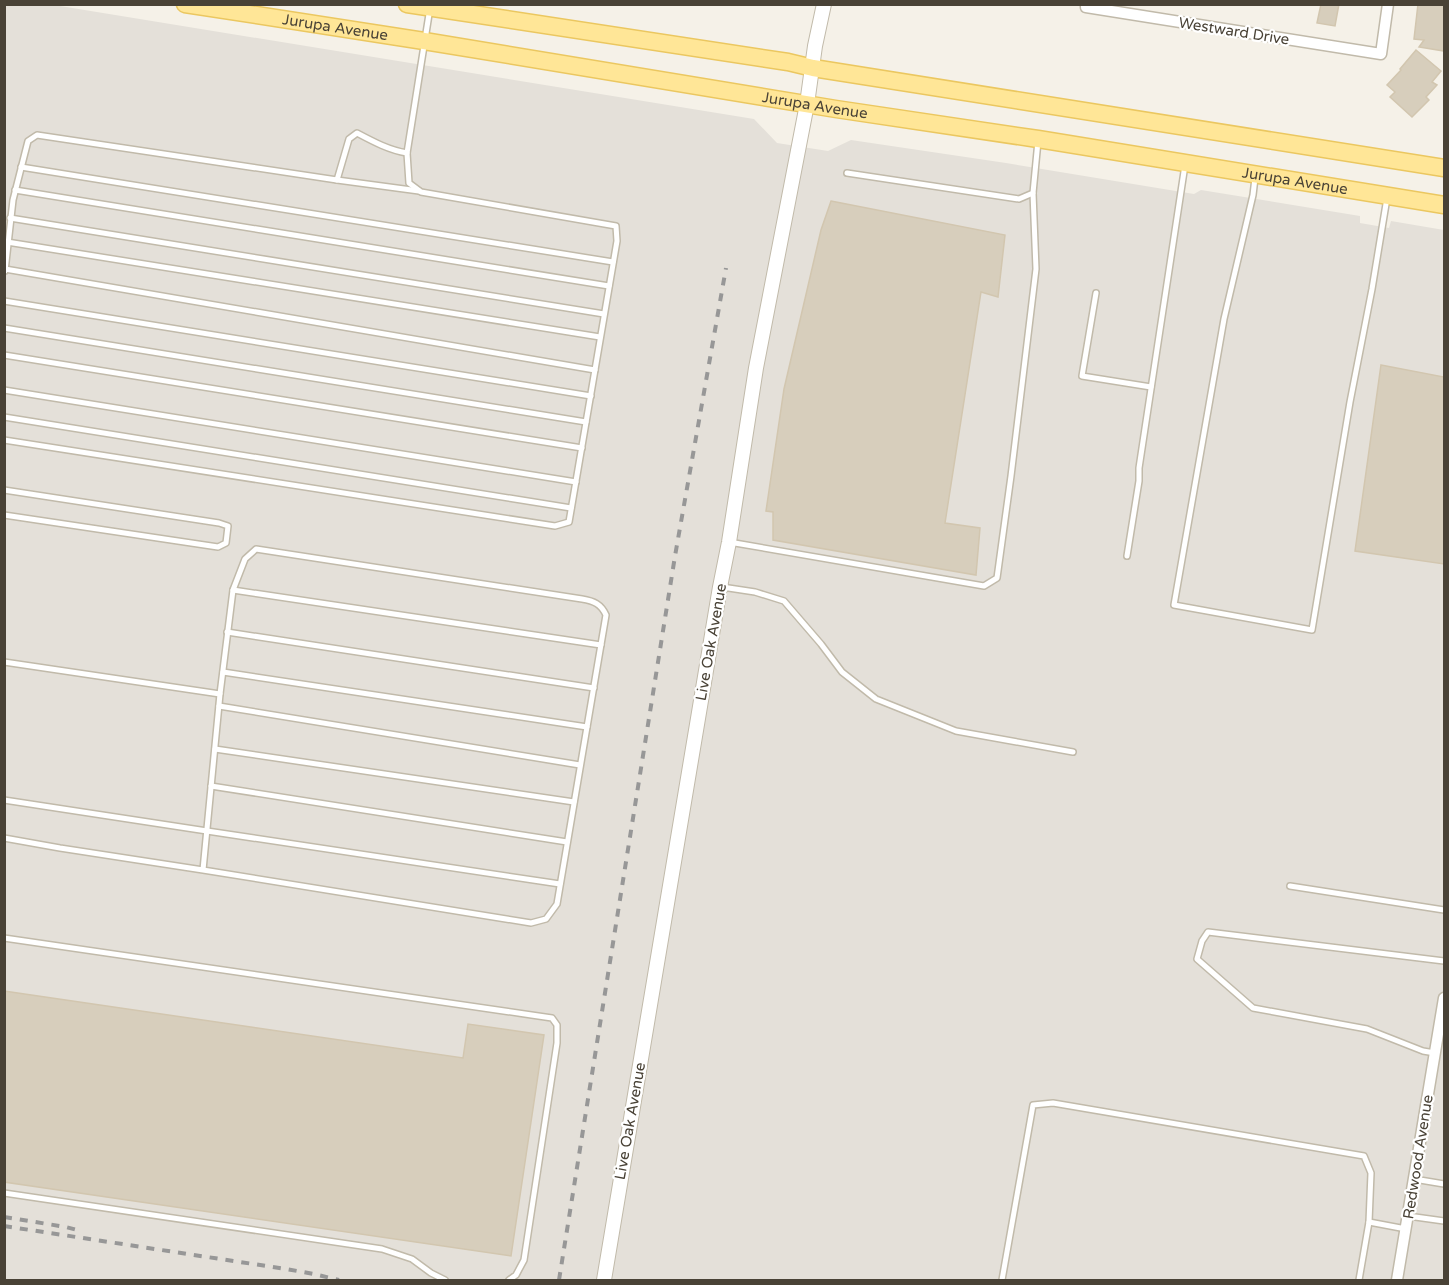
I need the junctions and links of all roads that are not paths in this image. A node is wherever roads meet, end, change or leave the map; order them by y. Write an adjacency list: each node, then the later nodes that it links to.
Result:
1 (185, 4): 7 (main road, Jurupa Avenue)
2 (407, 4): 6 (main road)
3 (824, 4): 8 (street, Live Oak Avenue)
4 (1389, 4): 5 (street, Westward Drive)
5 (1086, 6)
6 (430, 8): 7 (lane); 8 (main road)
7 (424, 41): 9 (main road, Jurupa Avenue); 11 (lane)
8 (813, 68): 9 (street, Live Oak Avenue); 14 (main road)
9 (807, 104): 10 (main road, Jurupa Avenue); 46 (street, Live Oak Avenue)
10 (1038, 139): 12 (main road, Jurupa Avenue); 20 (lane)
11 (407, 153): 17 (lane); 19 (lane)
12 (1186, 163): 16 (main road, Jurupa Avenue); 35 (lane)
13 (21, 167): 17 (lane); 18 (lane); 25 (lane)
14 (1444, 168)
15 (847, 173): 20 (lane)
16 (1256, 175): 21 (main road, Jurupa Avenue); 21 (lane)
17 (337, 180): 19 (lane)
18 (15, 190): 23 (lane); 27 (lane)
19 (421, 192): 25 (lane)
20 (1033, 193): 46 (lane)
21 (1387, 196): 22 (main road, Jurupa Avenue)
22 (1444, 205)
23 (10, 218): 24 (lane); 30 (lane)
24 (7, 242): 26 (lane); 32 (lane)
25 (613, 262): 27 (lane)
26 (5, 270): 34 (lane)
27 (609, 286): 30 (lane)
28 (1096, 293): 35 (lane)
29 (4, 301): 37 (lane)
30 (604, 314): 32 (lane)
31 (4, 328): 39 (lane)
32 (600, 337): 34 (lane)
33 (4, 355): 41 (lane)
34 (595, 370): 37 (lane)
35 (1151, 387): 47 (lane)
36 (4, 390): 42 (lane)
37 (591, 396): 39 (lane)
38 (4, 417): 44 (lane)
39 (586, 422): 41 (lane)
40 (4, 440): 44 (lane)
41 (582, 448): 42 (lane)
42 (576, 482): 44 (lane)
43 (4, 490): 45 (lane)
44 (571, 508)
45 (4, 515)
46 (729, 542): 48 (street, Live Oak Avenue)
47 (1127, 556)
48 (720, 587): 59 (lane); 84 (street, Live Oak Avenue)
49 (233, 590): 50 (lane); 51 (lane); 51 (lane)
50 (228, 632): 53 (lane); 54 (lane)
51 (601, 645): 54 (lane)
52 (4, 662): 55 (lane)
53 (222, 672): 55 (lane); 57 (lane)
54 (594, 688): 57 (lane)
55 (220, 693): 56 (lane)
56 (219, 706): 58 (lane); 60 (lane)
57 (587, 727): 60 (lane)
58 (215, 750): 61 (lane); 63 (lane)
59 (1072, 752)
60 (580, 765): 63 (lane)
61 (211, 786): 64 (lane); 66 (lane)
62 (4, 800): 64 (lane)
63 (574, 802): 66 (lane)
64 (207, 831): 67 (lane); 68 (lane)
65 (4, 838): 67 (lane)
66 (567, 842): 68 (lane)
67 (203, 870): 68 (lane)
68 (560, 884)
69 (1290, 886): 70 (lane)
70 (1444, 910)
71 (4, 938): 83 (lane)
72 (1444, 961): 74 (lane)
73 (1444, 998): 74 (street, Redwood Avenue)
74 (1435, 1053): 75 (street, Redwood Avenue)
75 (1414, 1179): 76 (lane); 78 (street, Redwood Avenue)
76 (1444, 1184)
77 (4, 1193): 82 (lane)
78 (1408, 1216): 79 (lane); 81 (street, Redwood Avenue)
79 (1444, 1221)
80 (1369, 1222): 81 (lane); 85 (lane); 86 (lane)
81 (1406, 1229): 87 (street, Redwood Avenue)
82 (445, 1281)
83 (509, 1281)
84 (604, 1281)
85 (1002, 1281)
86 (1359, 1281)
87 (1397, 1281)

